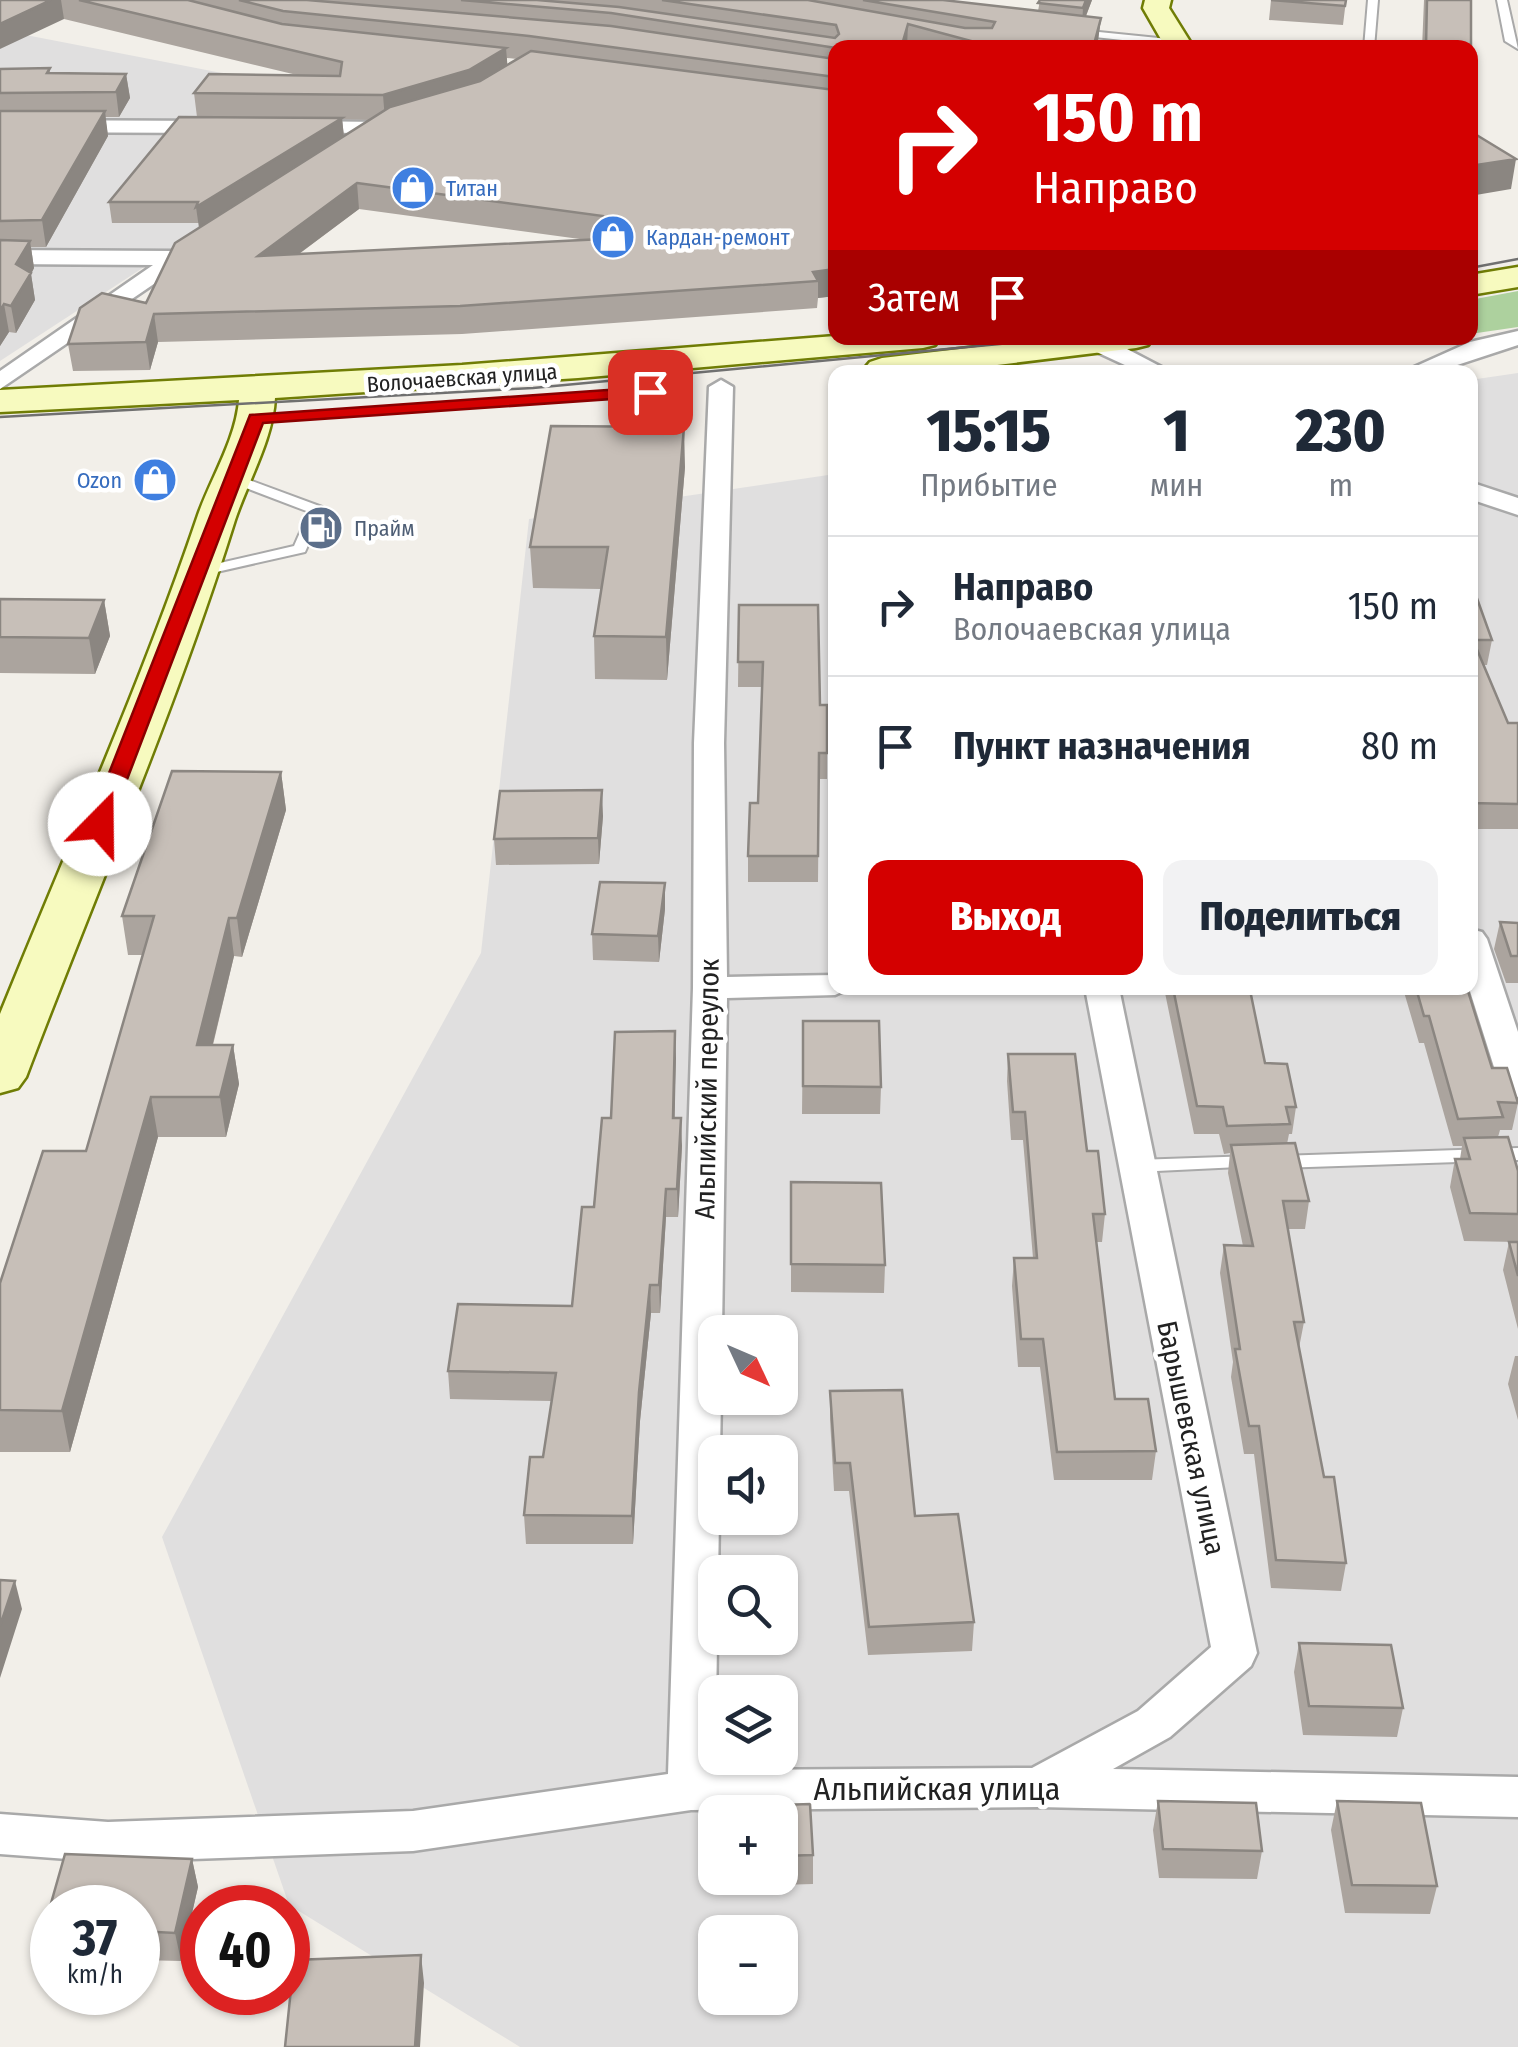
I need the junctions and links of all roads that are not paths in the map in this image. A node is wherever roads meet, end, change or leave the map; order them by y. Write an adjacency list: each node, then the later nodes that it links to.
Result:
1 (1158, 0): 6 (main road)
2 (1374, 0): 7 (lane)
3 (1502, 0): 8 (lane)
4 (1058, 30): 5 (lane)
5 (1139, 40)
6 (1176, 40)
7 (1370, 40)
8 (1518, 46)
9 (0, 126): 10 (street)
10 (350, 148)
11 (222, 228): 15 (street)
12 (1518, 250): 14 (main road)
13 (0, 257): 15 (street)
14 (1478, 257)
15 (174, 258): 26 (street)
16 (1518, 276): 17 (main road)
17 (1478, 284)
18 (1518, 338): 24 (street)
19 (853, 345): 29 (main road, Волочаевская улица)
20 (1086, 345): 22 (main road)
21 (1101, 345): 23 (street)
22 (977, 365)
23 (1144, 365)
24 (1433, 365)
25 (828, 375): 27 (main road, Волочаевская улица)
26 (0, 382)
27 (722, 387): 29 (main road, Волочаевская улица); 37 (street, Альпийский переулок)
28 (0, 400): 29 (main road, Волочаевская улица)
29 (257, 404): 30 (main road, Волочаевская улица); 31 (main road)
30 (0, 426)
31 (230, 477): 34 (main road); 34 (lane)
32 (1478, 493): 33 (street)
33 (1518, 508)
34 (199, 572): 39 (main road)
35 (1478, 964): 40 (street)
36 (828, 985): 37 (street)
37 (710, 988): 44 (street, Альпийский переулок)
38 (1103, 995): 42 (street, Барышевская улица)
39 (0, 1077)
40 (1518, 1086)
41 (1518, 1154): 42 (lane)
42 (1136, 1166): 43 (street, Барышевская улица)
43 (1038, 1787): 44 (street, Альпийская улица); 45 (street, Альпийская улица)
44 (691, 1790): 46 (street, Альпийская улица)
45 (1518, 1797)
46 (0, 1834)

